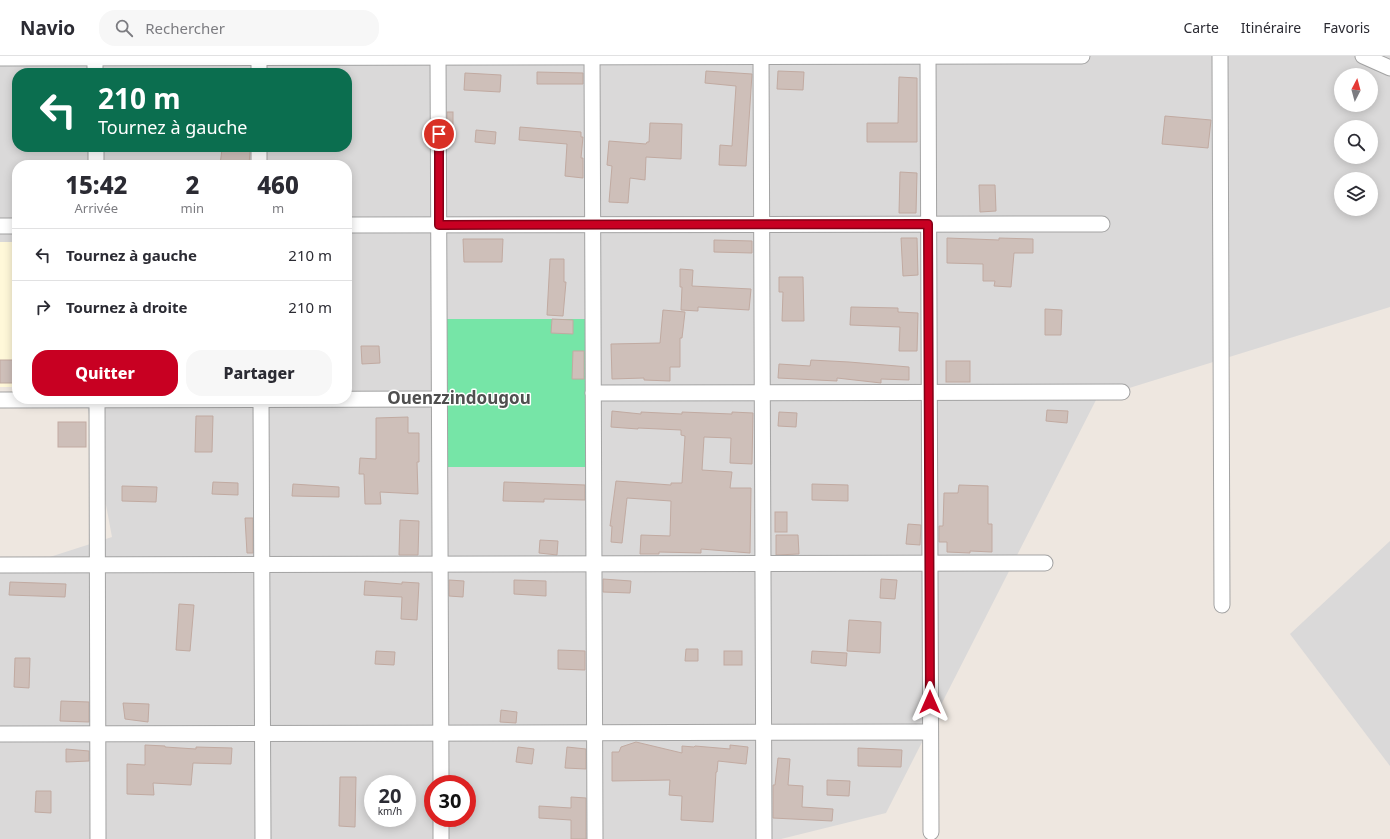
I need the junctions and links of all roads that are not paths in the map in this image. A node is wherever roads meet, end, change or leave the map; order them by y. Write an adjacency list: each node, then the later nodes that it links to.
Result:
1 (761, 56): 2 (street); 8 (street); 13 (street)
2 (928, 56): 3 (street); 14 (street)
3 (1082, 56)
4 (1220, 56): 39 (street)
5 (1362, 56): 12 (street)
6 (259, 57): 7 (street); 10 (street); 11 (street)
7 (438, 57): 8 (street); 17 (street)
8 (592, 57): 18 (street)
9 (0, 58): 10 (street)
10 (95, 62)
11 (259, 68)
12 (1390, 68)
13 (762, 224): 14 (street); 18 (street); 24 (street)
14 (928, 224): 15 (street); 21 (street)
15 (1102, 224)
16 (352, 225): 17 (street)
17 (439, 225): 18 (street); 26 (street)
18 (593, 225): 23 (street)
19 (0, 226): 20 (street)
20 (12, 226)
21 (929, 392): 22 (street); 24 (street); 31 (street)
22 (1122, 392)
23 (593, 393): 24 (street); 34 (street)
24 (762, 393): 35 (street)
25 (352, 399): 26 (street)
26 (440, 399): 33 (street)
27 (0, 400): 28 (street)
28 (12, 400)
29 (97, 404): 37 (street)
30 (261, 404): 38 (street)
31 (930, 563): 32 (street); 35 (street); 40 (street)
32 (1045, 563)
33 (440, 564): 34 (street); 38 (street); 41 (street)
34 (594, 564): 35 (street); 42 (street)
35 (763, 564): 43 (street)
36 (0, 565): 37 (street)
37 (97, 565): 38 (street); 45 (street)
38 (262, 565): 46 (street)
39 (1222, 605)
40 (930, 732): 43 (street); 49 (street)
41 (441, 733): 42 (street); 46 (street); 47 (street)
42 (594, 733): 43 (street); 53 (street)
43 (764, 733): 54 (street)
44 (0, 734): 45 (street)
45 (98, 734): 46 (street); 50 (street)
46 (262, 734): 51 (street)
47 (441, 775)
48 (441, 827): 52 (street)
49 (931, 832)
50 (98, 839)
51 (263, 839)
52 (441, 839)
53 (595, 839)
54 (764, 839)

